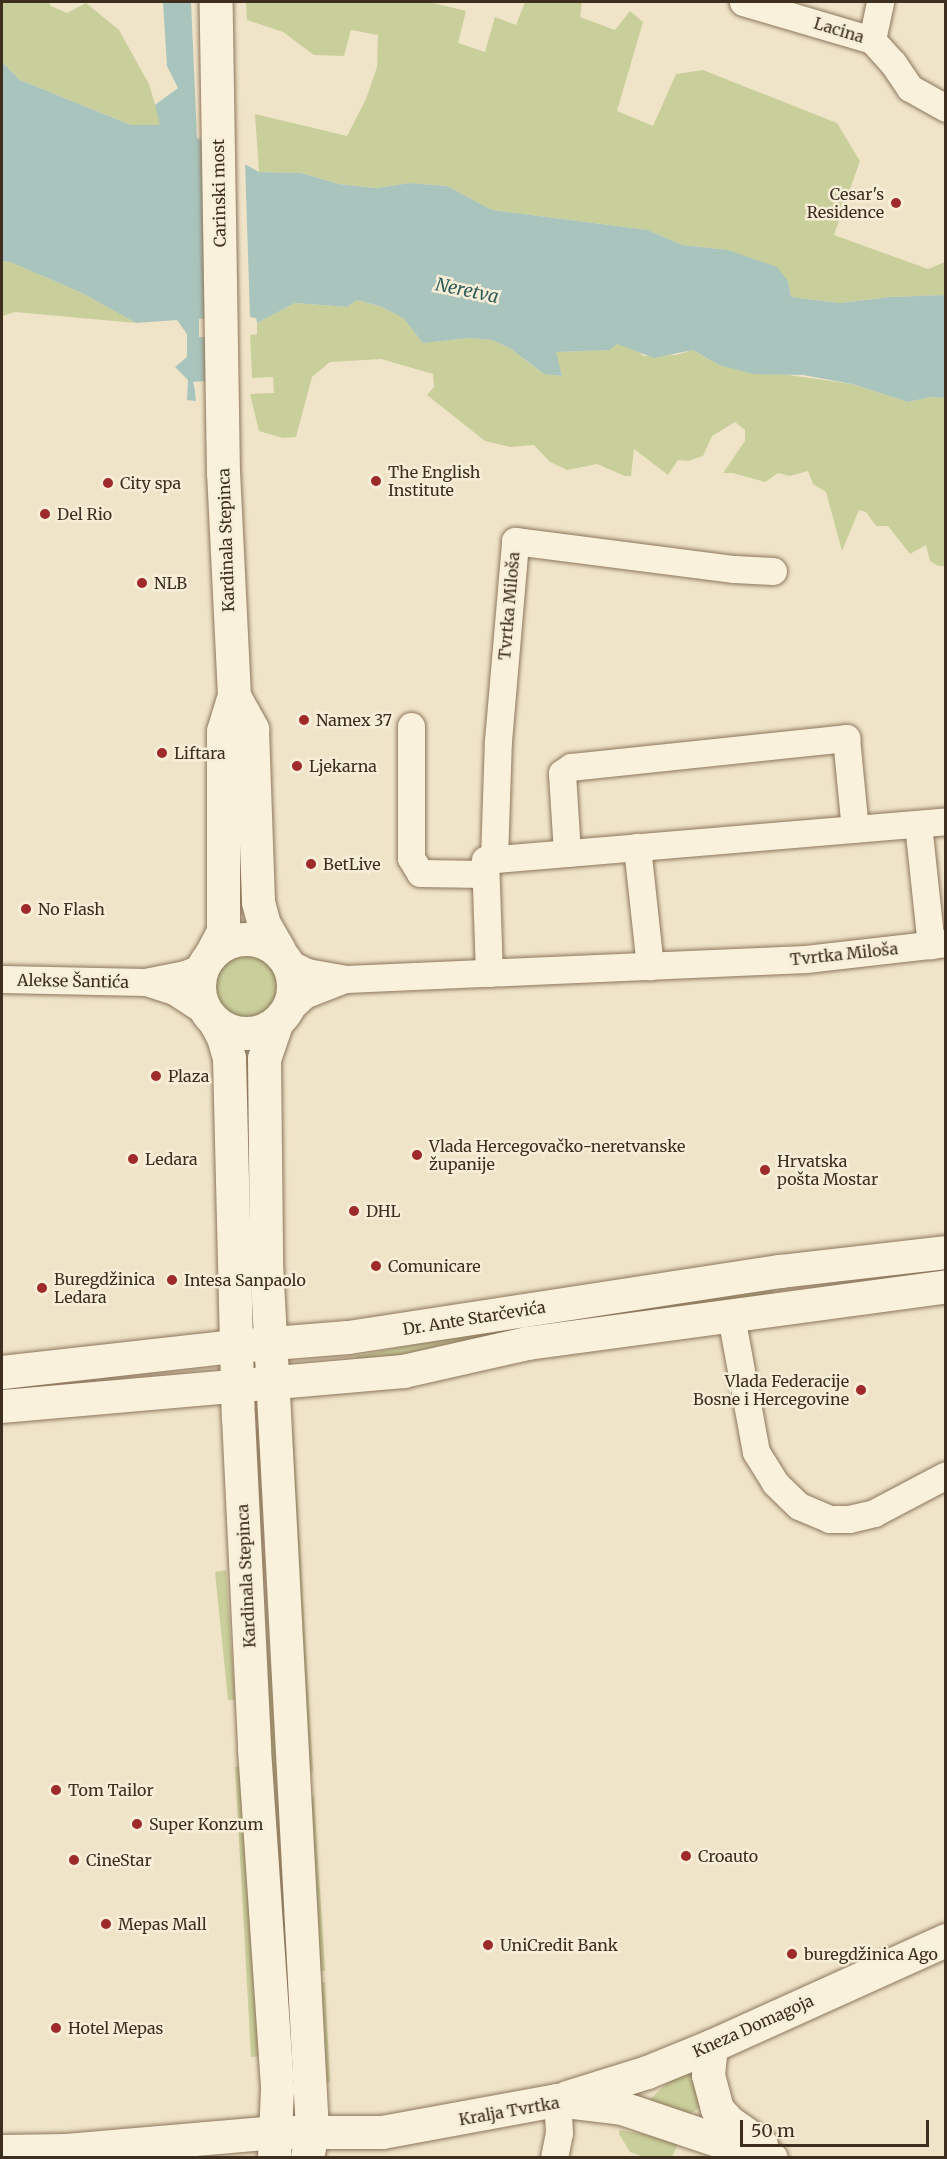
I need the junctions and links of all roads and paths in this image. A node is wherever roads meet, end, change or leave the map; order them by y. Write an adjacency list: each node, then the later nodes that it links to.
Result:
1 (216, 2): 6 (street, Carinski most)
2 (743, 2): 4 (street, Lacina)
3 (880, 2): 4 (street)
4 (872, 40): 5 (street, Lacina)
5 (945, 108)
6 (221, 384): 8 (street, Kardinala Stepinca)
7 (773, 571): 15 (street, Tvrtka Miloša)
8 (234, 696): 17 (street, Kardinala Stepinca); 18 (street, Kardinala Stepinca)
9 (411, 726): 15 (street)
10 (945, 821): 11 (street)
11 (918, 824): 12 (street); 16 (street, Tvrtka Miloša)
12 (855, 829): 13 (street); 14 (street)
13 (638, 847): 14 (street); 19 (street)
14 (567, 853): 15 (street)
15 (490, 867): 20 (street, Tvrtka Miloša)
16 (938, 944): 19 (street, Tvrtka Miloša)
17 (284, 957): 18 (street); 21 (street, Tvrtka Miloša); 25 (street)
18 (207, 961): 23 (street, Alekse Šantića); 24 (street)
19 (650, 966): 20 (street, Tvrtka Miloša)
20 (489, 973): 21 (street, Tvrtka Miloša)
21 (346, 978): 25 (street, Tvrtka Miloša)
22 (2, 979): 23 (street, Alekse Šantića)
23 (145, 982): 24 (street, Alekse Šantića)
24 (210, 1017): 25 (street); 30 (street, Kardinala Stepinca)
25 (282, 1018): 29 (street)
26 (945, 1252): 29 (street, Dr. Ante Starčevića)
27 (945, 1287): 28 (street)
28 (733, 1328): 32 (street); 35 (street)
29 (270, 1344): 30 (street, Dr. Ante Starčevića); 32 (street)
30 (235, 1346): 31 (street, Dr. Ante Starčevića); 33 (street, Kardinala Stepinca)
31 (2, 1372)
32 (272, 1383): 33 (street); 40 (street)
33 (237, 1385): 34 (street); 39 (street, Kardinala Stepinca)
34 (2, 1406)
35 (945, 1474)
36 (945, 1940): 37 (street, Kneza Domagoja)
37 (711, 2046): 38 (street, Kneza Domagoja); 44 (street)
38 (557, 2100): 40 (street, Kralja Tvrtka); 42 (street); 43 (street, Kralja Tvrtka)
39 (275, 2145): 40 (street, Kralja Tvrtka); 41 (street, Kralja Tvrtka)
40 (310, 2145)
41 (2, 2151)
42 (554, 2157)
43 (771, 2157)
44 (784, 2157)

